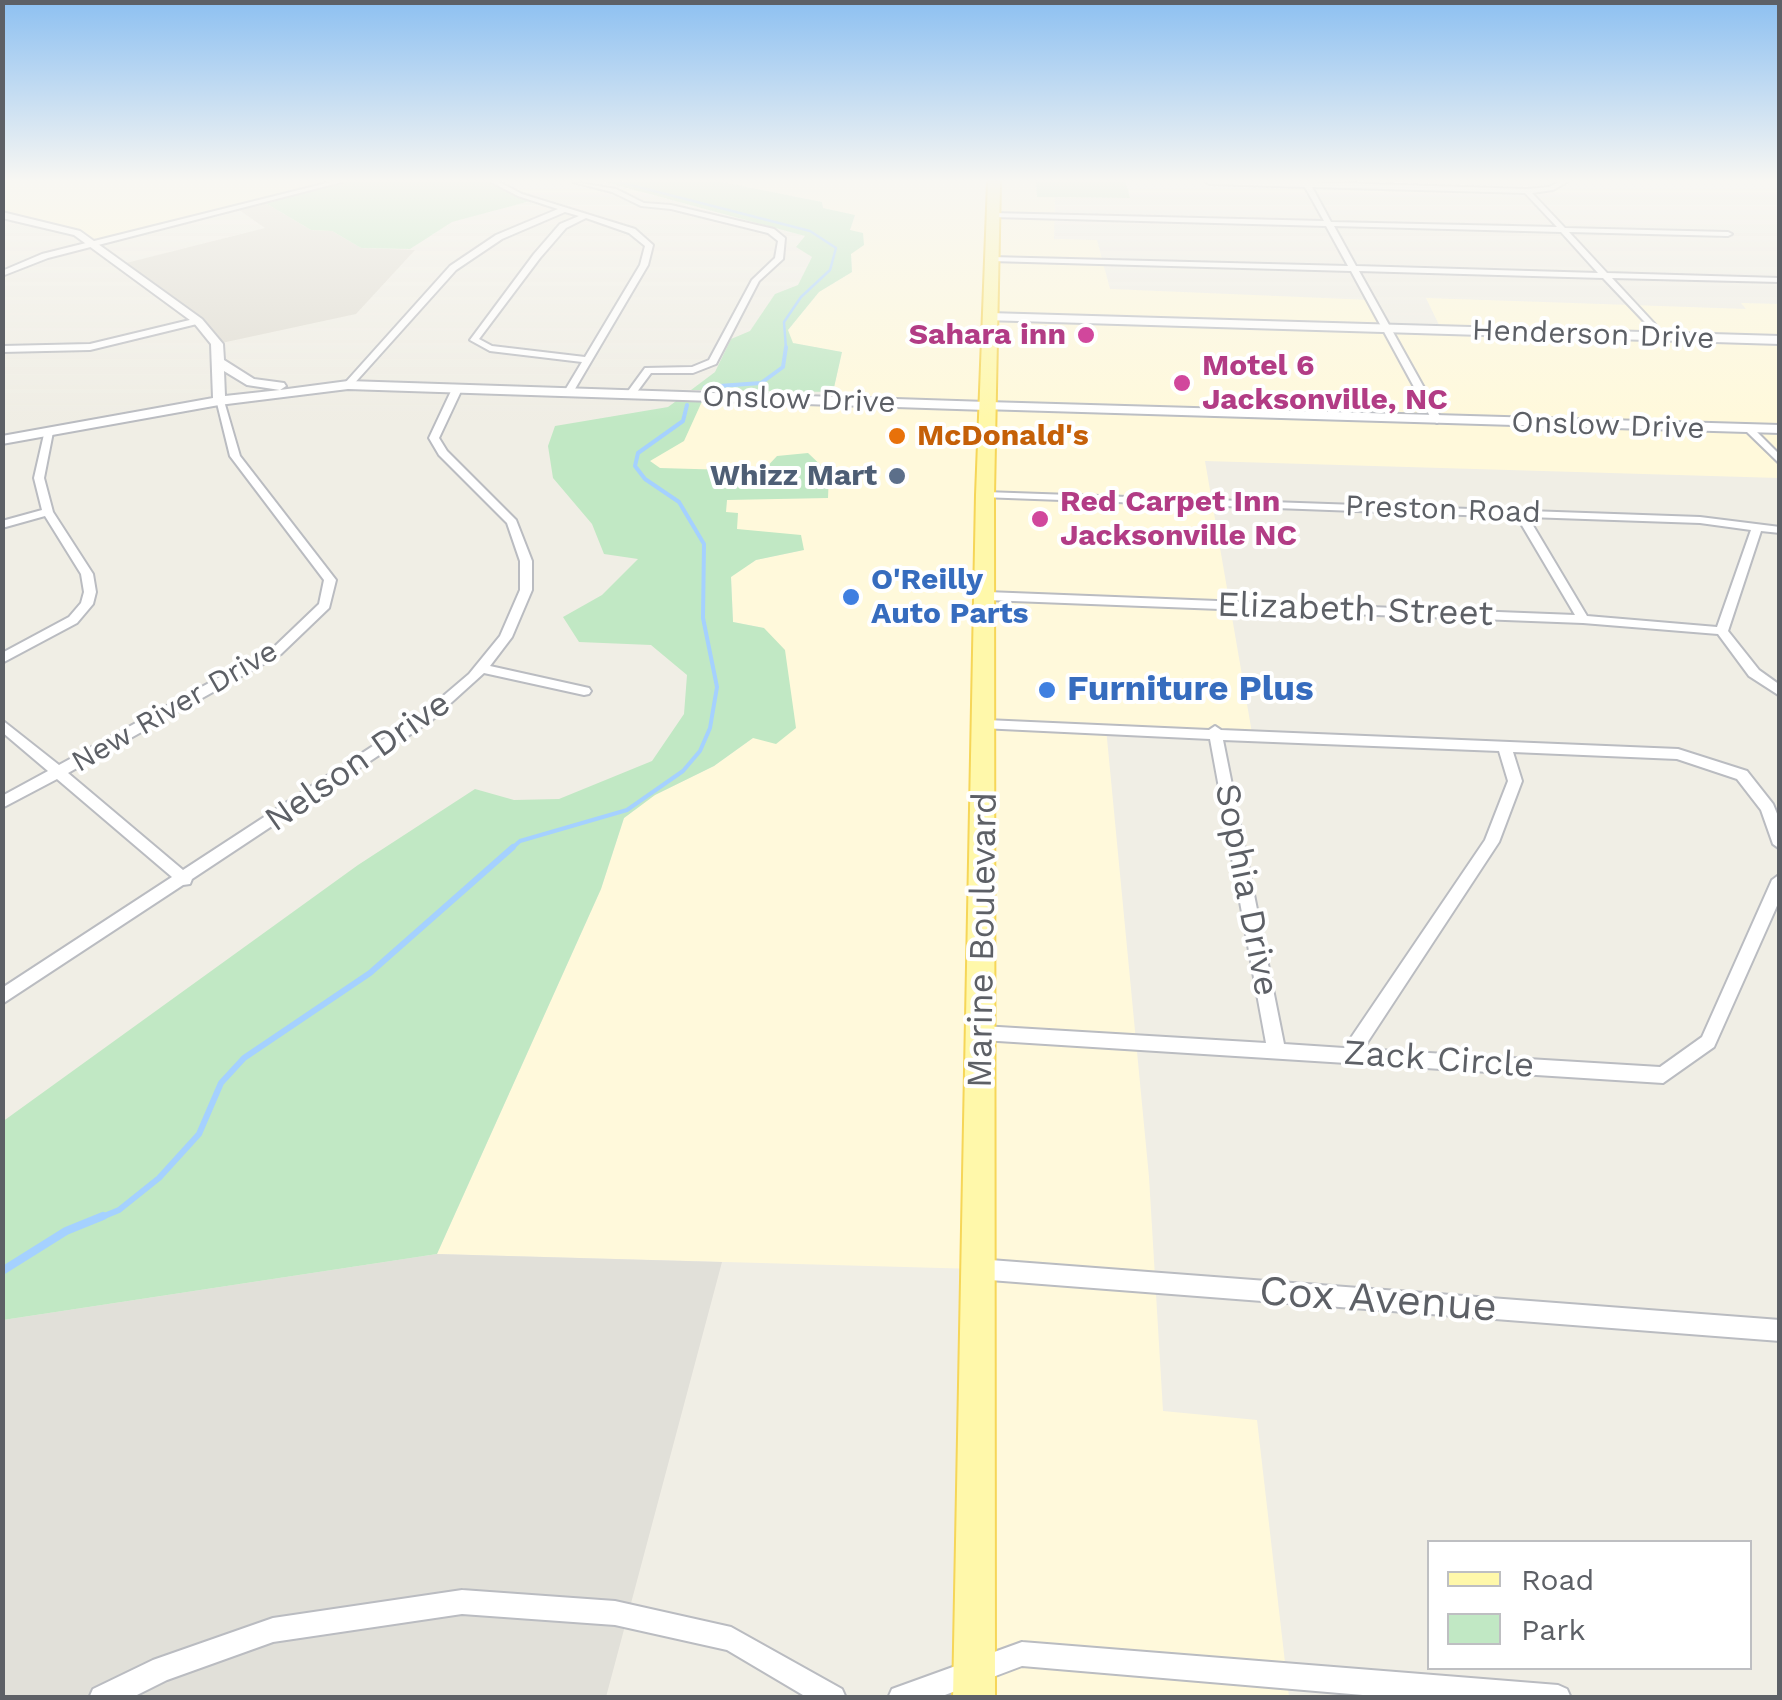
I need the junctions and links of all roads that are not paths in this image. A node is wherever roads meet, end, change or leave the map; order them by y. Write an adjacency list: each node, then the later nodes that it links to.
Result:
1 (32, 261): 12 (street)
2 (118, 261): 16 (street, New River Drive)
3 (463, 261): 23 (street)
4 (533, 261): 21 (street)
5 (645, 261): 21 (street)
6 (776, 261): 27 (street)
7 (991, 261): 15 (main road, Marine Boulevard)
8 (1076, 261): 11 (street)
9 (1351, 261): 11 (street)
10 (1592, 261): 13 (street)
11 (1355, 269): 13 (street); 17 (street)
12 (2, 274)
13 (1606, 277): 14 (street); 18 (street)
14 (1780, 284)
15 (989, 317): 17 (main road, Henderson Drive); 29 (main road, Marine Boulevard)
16 (198, 321): 20 (street); 22 (street, New River Drive)
17 (1385, 329): 18 (main road, Henderson Drive); 30 (street)
18 (1661, 336): 19 (main road, Henderson Drive)
19 (1779, 340)
20 (2, 349)
21 (588, 360): 26 (street)
22 (218, 362): 24 (street); 28 (street, New River Drive)
23 (348, 385): 24 (street, Onslow Drive); 25 (street, Onslow Drive)
24 (307, 388): 28 (street, Onslow Drive)
25 (457, 388): 26 (street, Onslow Drive); 46 (street, Nelson Drive)
26 (569, 392): 27 (street, Onslow Drive)
27 (631, 394): 29 (street, Onslow Drive)
28 (218, 401): 33 (street, Onslow Drive); 53 (street, New River Drive)
29 (986, 406): 30 (main road, Onslow Drive); 36 (main road, Marine Boulevard)
30 (1437, 420): 32 (main road, Onslow Drive)
31 (1780, 429): 32 (main road, Onslow Drive)
32 (1750, 430): 35 (street)
33 (48, 432): 34 (street, Onslow Drive); 37 (street)
34 (2, 440)
35 (1780, 461)
36 (985, 494): 38 (street, Preston Road); 42 (main road, Marine Boulevard)
37 (48, 512): 39 (street); 45 (street)
38 (1520, 512): 40 (street, Preston Road); 43 (street)
39 (2, 525)
40 (1756, 530): 41 (street, Preston Road); 44 (street)
41 (1780, 530)
42 (987, 596): 43 (street, Elizabeth Street); 50 (main road, Marine Boulevard)
43 (1583, 619): 44 (street, Elizabeth Street)
44 (1722, 631): 48 (street)
45 (2, 659)
46 (480, 668): 47 (street); 56 (street, Nelson Drive)
47 (584, 690)
48 (1780, 692)
49 (2, 724): 53 (street)
50 (986, 725): 51 (street); 59 (main road, Marine Boulevard)
51 (1215, 731): 52 (street); 60 (street, Sophia Drive)
52 (1504, 746): 55 (street); 61 (street)
53 (61, 772): 54 (street, New River Drive); 56 (street)
54 (2, 803)
55 (1780, 844)
56 (185, 880): 58 (street, Nelson Drive)
57 (1780, 880): 61 (street, Zack Circle)
58 (2, 997)
59 (982, 1033): 60 (street, Zack Circle); 62 (main road, Marine Boulevard)
60 (1276, 1049): 61 (street, Zack Circle)
61 (1350, 1054)
62 (977, 1269): 63 (street, Cox Avenue); 64 (main road, Marine Boulevard)
63 (1780, 1331)
64 (974, 1684): 67 (street); 68 (street)
65 (102, 1698): 66 (street)
66 (833, 1698)
67 (901, 1698)
68 (1558, 1698)

